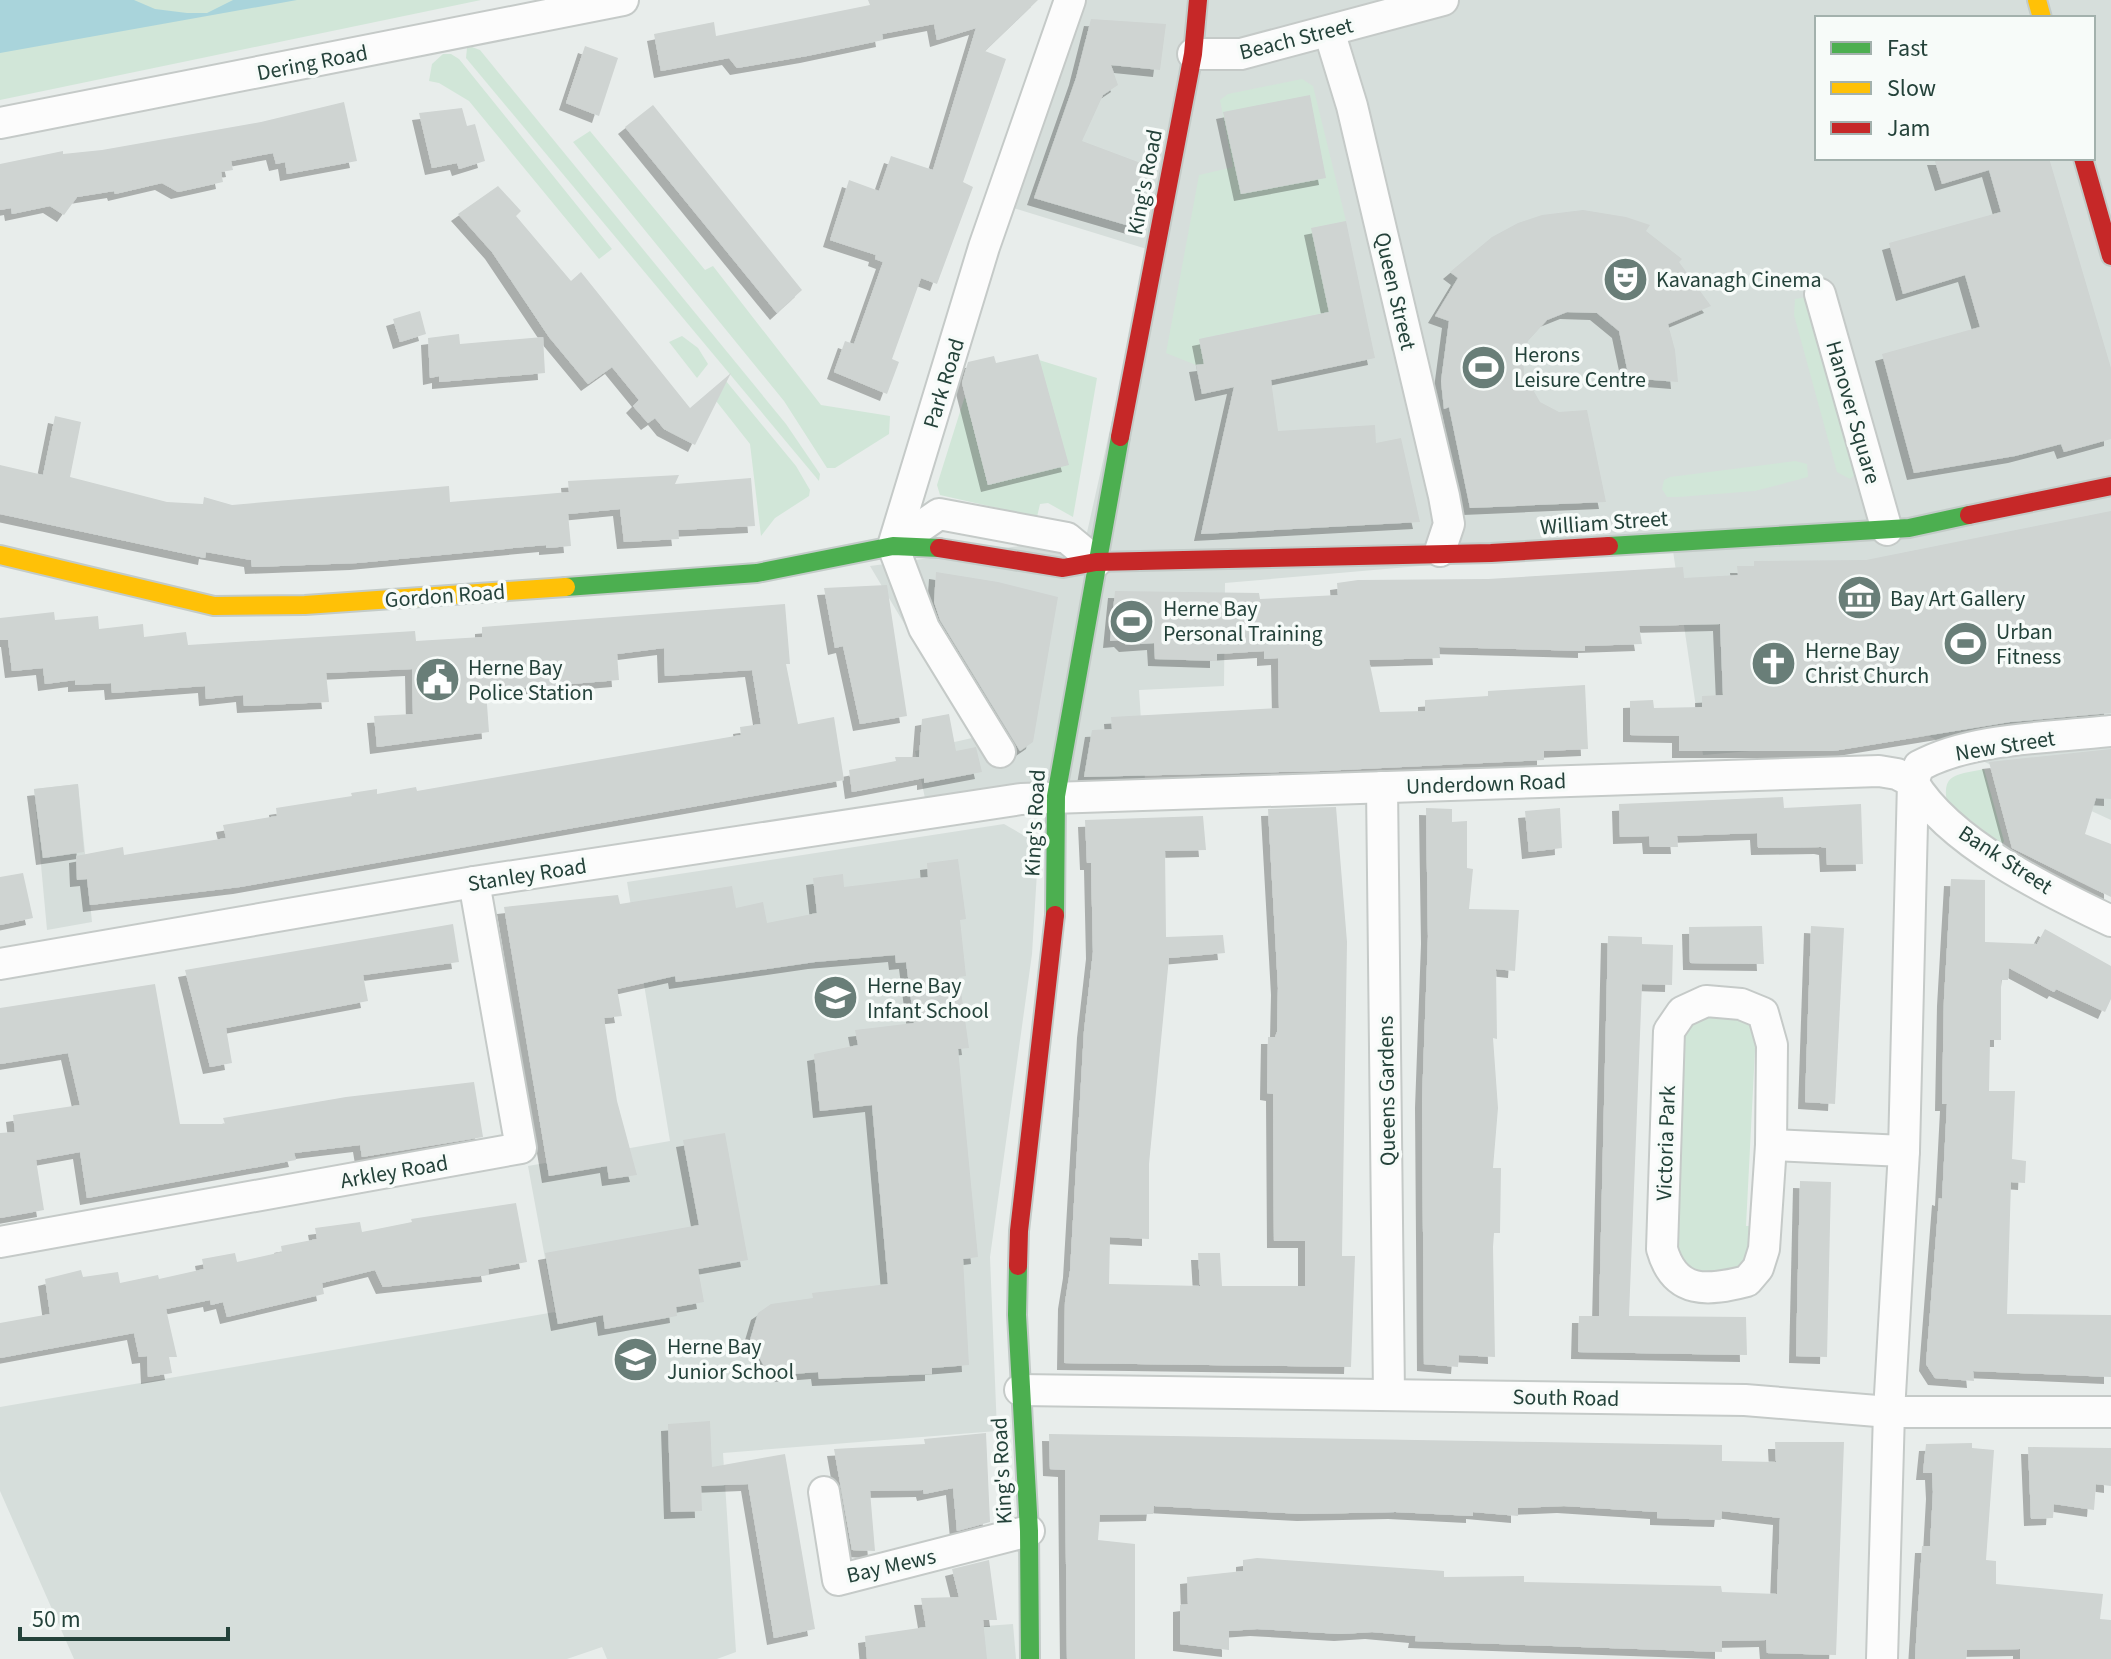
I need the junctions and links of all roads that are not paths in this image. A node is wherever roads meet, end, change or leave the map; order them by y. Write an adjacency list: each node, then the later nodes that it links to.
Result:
1 (623, 0): 7 (street, Dering Road)
2 (1070, 0): 13 (street, Park Road)
3 (1198, 0): 6 (street, King's Road)
4 (1443, 0): 5 (street, Beach Street)
5 (1329, 31): 6 (street, Beach Street); 14 (street, Queen Street)
6 (1193, 54): 16 (street, King's Road)
7 (0, 123)
8 (2084, 160): 9 (street)
9 (2111, 256)
10 (1820, 294): 12 (street, Hanover Square)
11 (2111, 486): 12 (street, William Street)
12 (1887, 530): 14 (street, William Street)
13 (893, 546): 15 (street, Gordon Road); 16 (street, Gordon Road); 18 (street)
14 (1440, 551): 16 (street, William Street)
15 (0, 555)
16 (1096, 562): 21 (street, King's Road)
17 (2111, 731): 19 (street, New Street)
18 (1000, 752)
19 (1913, 782): 20 (street, Underdown Road); 23 (street, Bank Street); 26 (street)
20 (1382, 787): 21 (street, Underdown Road); 29 (street, Queens Gardens)
21 (1056, 796): 22 (street, Stanley Road); 28 (street, King's Road)
22 (474, 882): 24 (street, Stanley Road); 27 (street, Arkley Road)
23 (2111, 921)
24 (0, 964)
25 (1771, 1145): 25 (street, Victoria Park); 26 (street)
26 (1904, 1151): 30 (street)
27 (0, 1242)
28 (1020, 1390): 29 (street, South Road); 33 (street, King's Road)
29 (1389, 1395): 30 (street, South Road)
30 (1889, 1412): 31 (street, South Road); 35 (street)
31 (2111, 1412)
32 (824, 1492): 33 (street, Bay Mews)
33 (1029, 1531): 34 (street, King's Road)
34 (1030, 1659)
35 (1882, 1659)

